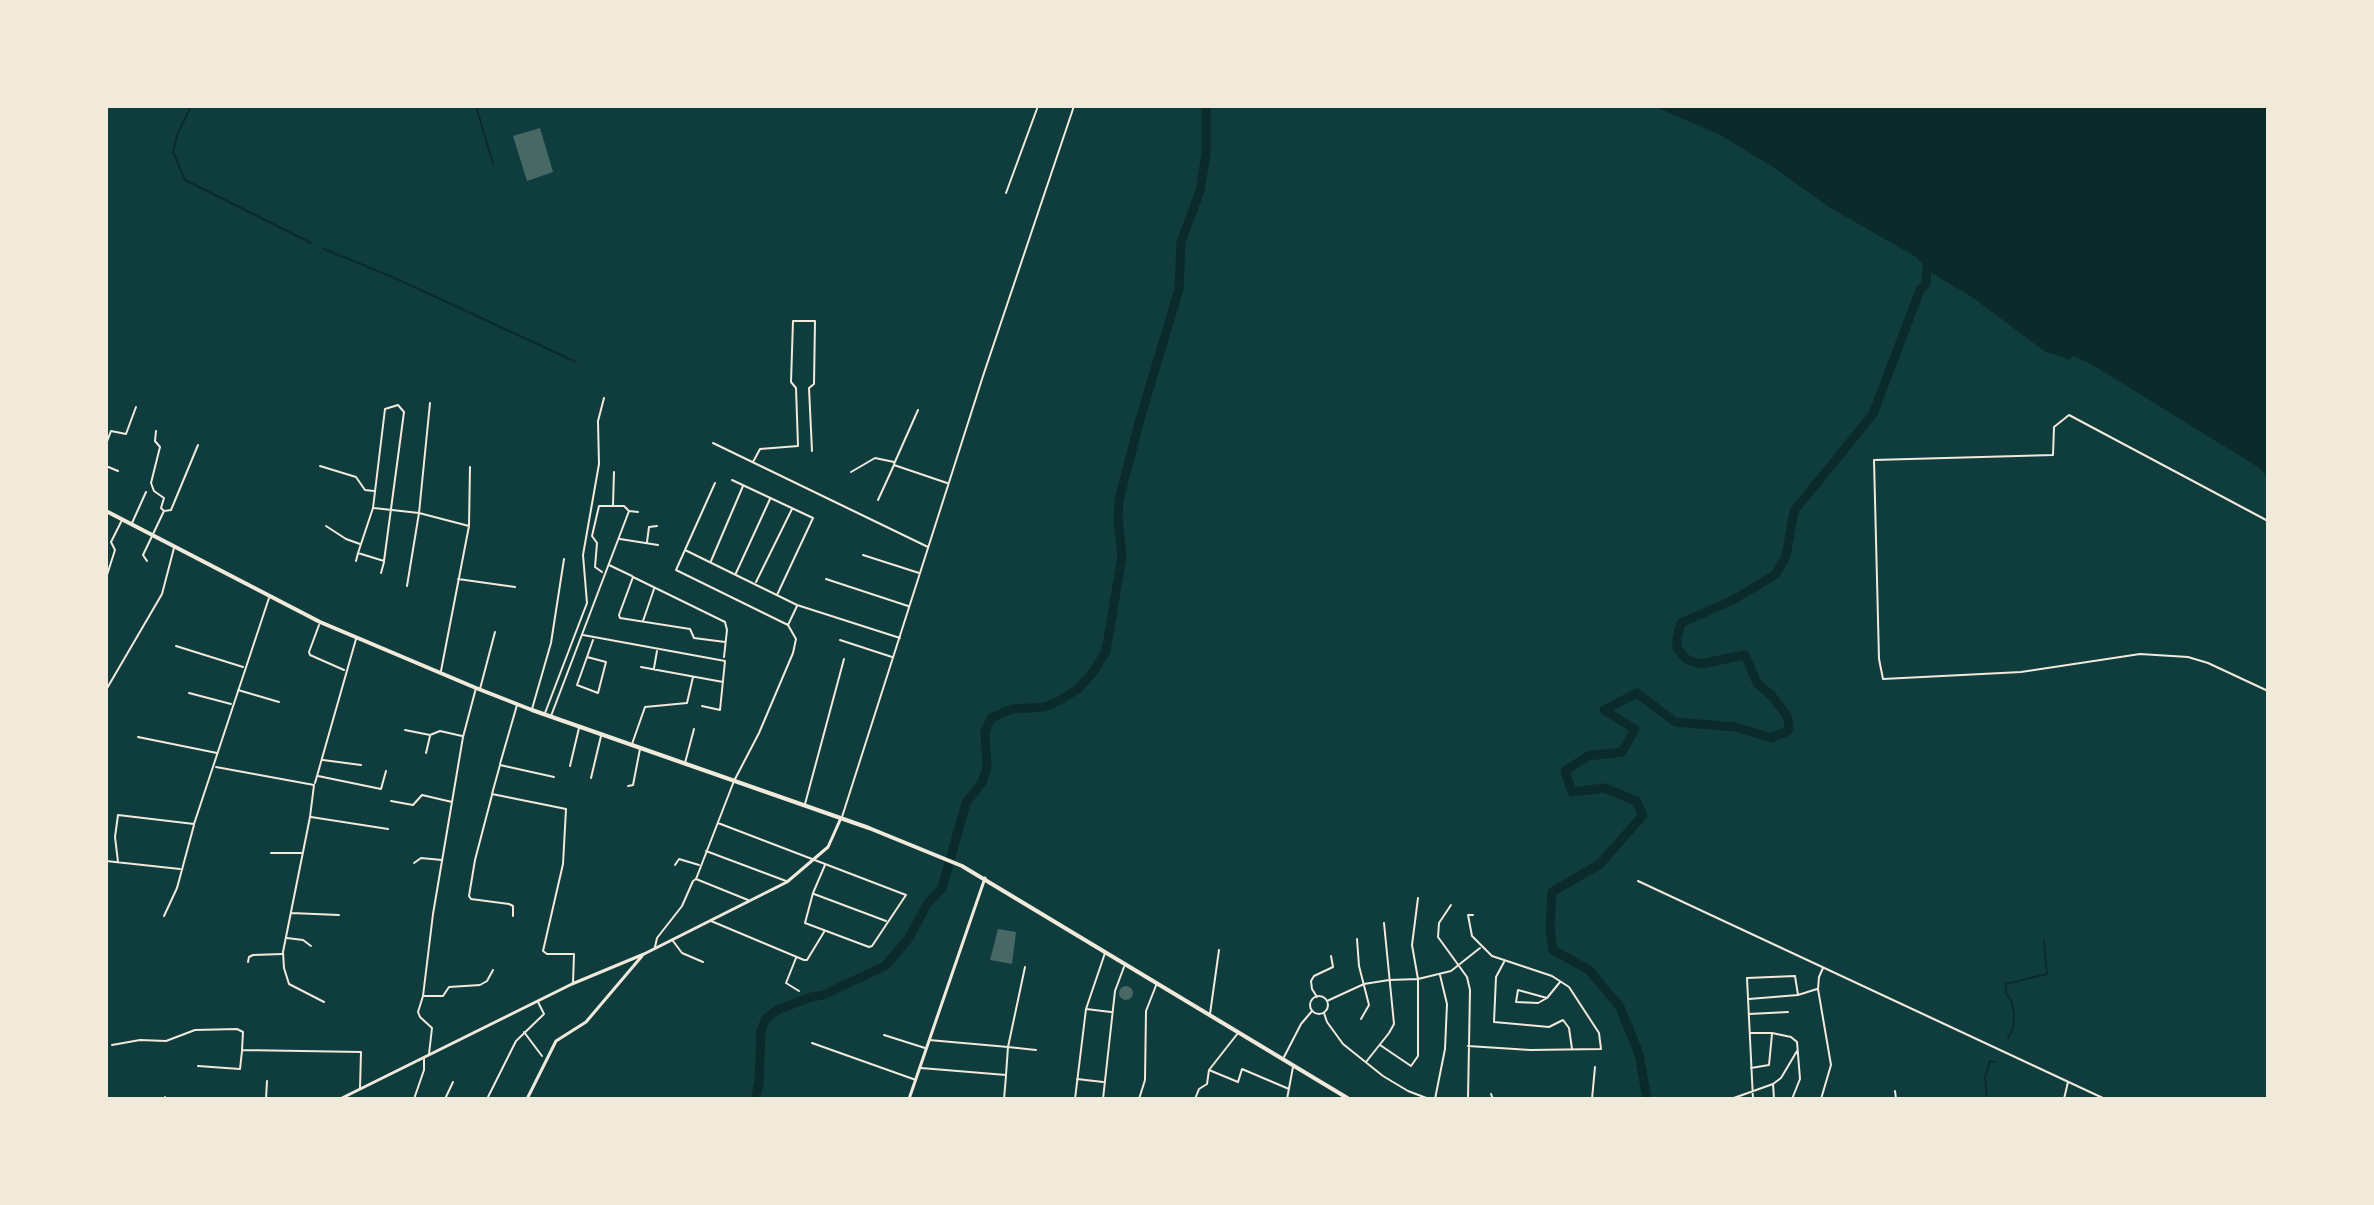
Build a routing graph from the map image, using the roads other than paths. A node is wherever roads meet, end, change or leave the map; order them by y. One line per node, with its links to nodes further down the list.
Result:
1 (1038, 106): 3 (street)
2 (1074, 106): 23 (street)
3 (1006, 193)
4 (604, 398): 109 (street)
5 (430, 403): 37 (street)
6 (136, 407): 10 (street)
7 (918, 410): 14 (street)
8 (156, 431): 34 (street)
9 (713, 443): 13 (street)
10 (106, 444)
11 (198, 445): 34 (street)
12 (812, 451): 13 (street)
13 (753, 462): 49 (street)
14 (894, 464): 20 (street); 23 (street); 28 (street)
15 (106, 466): 18 (street)
16 (320, 466): 25 (street)
17 (470, 467): 42 (street)
18 (118, 471)
19 (614, 472): 29 (street)
20 (851, 472)
21 (732, 480): 24 (street)
22 (715, 483): 51 (street)
23 (949, 484): 49 (street)
24 (744, 486): 27 (street); 58 (street)
25 (375, 491): 30 (street); 32 (street)
26 (146, 492): 40 (street)
27 (770, 497): 31 (street); 63 (street)
28 (878, 500)
29 (613, 506): 35 (street); 61 (street)
30 (373, 508): 32 (street); 46 (street)
31 (792, 508): 68 (street); 72 (street)
32 (392, 510): 37 (street); 57 (street)
33 (106, 511): 38 (main road)
34 (164, 511): 44 (street)
35 (629, 511): 36 (street); 45 (street)
36 (638, 512)
37 (419, 513): 42 (street); 69 (street)
38 (122, 519): 40 (main road); 65 (street)
39 (2268, 521): 102 (street)
40 (132, 524): 44 (main road)
41 (326, 526): 46 (street)
42 (469, 526): 66 (street)
43 (657, 526): 47 (street)
44 (152, 536): 50 (main road); 55 (street)
45 (619, 539): 47 (street); 59 (street)
46 (361, 544): 52 (street)
47 (646, 544): 48 (street)
48 (658, 545)
49 (929, 547): 62 (street)
50 (174, 548): 73 (main road); 100 (street)
51 (683, 550): 58 (street); 78 (street)
52 (358, 553): 56 (street); 57 (street)
53 (863, 555): 62 (street)
54 (564, 559): 108 (street)
55 (147, 561)
56 (356, 561)
57 (384, 561): 60 (street)
58 (710, 562): 63 (street)
59 (608, 564): 61 (street); 64 (street)
60 (381, 573)
61 (604, 573): 80 (street)
62 (921, 573): 75 (street)
63 (735, 574): 68 (street)
64 (633, 577): 71 (street); 77 (street)
65 (106, 578)
66 (458, 579): 70 (street); 96 (street)
67 (826, 579): 75 (street)
68 (755, 584): 72 (street)
69 (407, 586)
70 (515, 587)
71 (655, 587): 77 (street); 85 (street)
72 (777, 595): 74 (street)
73 (269, 597): 76 (main road); 93 (street)
74 (797, 605): 78 (street); 82 (street)
75 (909, 606): 82 (street)
76 (320, 622): 81 (main road); 94 (street)
77 (642, 622): 85 (street)
78 (788, 625): 131 (street)
79 (495, 632): 99 (street)
80 (582, 635): 83 (street); 109 (street)
81 (356, 638): 94 (street); 96 (main road)
82 (900, 638): 90 (street)
83 (594, 639): 87 (street); 88 (street)
84 (840, 640): 90 (street)
85 (725, 642): 89 (street)
86 (176, 646): 93 (street)
87 (657, 650): 95 (street); 98 (street)
88 (587, 657): 88 (street)
89 (724, 657)
90 (894, 657): 139 (street)
91 (844, 659): 137 (street)
92 (641, 667): 95 (street)
93 (244, 668): 101 (street)
94 (346, 670): 121 (street)
95 (654, 670): 97 (street)
96 (441, 672): 99 (main road)
97 (693, 677): 98 (street); 117 (street)
98 (724, 682): 107 (street)
99 (478, 689): 106 (main road); 116 (street)
100 (106, 690)
101 (237, 690): 104 (street); 105 (street)
102 (2268, 691)
103 (189, 693): 105 (street)
104 (279, 702)
105 (233, 704): 120 (street)
106 (517, 705): 108 (main road); 124 (street)
107 (702, 706)
108 (532, 710): 109 (main road)
109 (547, 716): 110 (main road)
110 (579, 727): 114 (main road); 125 (street)
111 (694, 729): 122 (street)
112 (405, 730): 113 (street)
113 (430, 735): 116 (street); 119 (street)
114 (601, 735): 117 (main road); 130 (street)
115 (138, 737): 120 (street)
116 (463, 737): 136 (street)
117 (632, 745): 118 (main road)
118 (640, 748): 122 (main road); 133 (street)
119 (426, 753)
120 (218, 754): 126 (street)
121 (322, 760): 123 (street); 128 (street)
122 (685, 764): 131 (main road)
123 (361, 765)
124 (500, 765): 129 (street); 134 (street)
125 (570, 766)
126 (214, 767): 132 (street); 141 (street)
127 (386, 771): 128 (street)
128 (317, 776): 132 (street)
129 (554, 777)
130 (591, 778)
131 (734, 781): 137 (main road); 140 (street)
132 (314, 785): 138 (street)
133 (628, 786)
134 (492, 794): 167 (street); 197 (street)
135 (391, 801): 136 (street)
136 (453, 802): 146 (street)
137 (805, 805): 139 (main road)
138 (310, 817): 142 (street); 145 (street)
139 (841, 818): 148 (street); 155 (main road)
140 (716, 823): 143 (street); 148 (street)
141 (194, 824): 149 (street); 154 (street)
142 (388, 829)
143 (705, 851): 152 (street); 158 (street)
144 (271, 853): 145 (street)
145 (303, 853): 163 (street)
146 (443, 860): 150 (street); 202 (street)
147 (106, 861): 149 (street)
148 (814, 861): 153 (street); 158 (street)
149 (118, 862): 154 (street)
150 (414, 863)
151 (675, 865): 152 (street)
152 (701, 865): 156 (street)
153 (825, 865): 159 (street); 169 (street)
154 (181, 869): 166 (street)
155 (985, 878): 179 (main road); 222 (street)
156 (697, 879): 161 (street); 176 (street)
157 (1638, 881): 190 (street)
158 (787, 882): 161 (street)
159 (813, 893): 169 (street); 171 (street)
160 (1418, 898): 193 (street)
161 (749, 900): 168 (street)
162 (1451, 905): 188 (street)
163 (290, 913): 164 (street); 172 (street)
164 (339, 915)
165 (1473, 915): 177 (street)
166 (164, 916)
167 (513, 916)
168 (711, 921): 174 (street); 183 (street)
169 (889, 922): 171 (street)
170 (1384, 923): 194 (street)
171 (824, 931): 183 (street)
172 (285, 938): 175 (street); 180 (street)
173 (1357, 939): 198 (street)
174 (672, 940): 176 (street); 185 (street)
175 (311, 946)
176 (655, 948): 181 (street)
177 (1481, 948): 186 (street); 188 (street)
178 (1219, 950): 215 (street)
179 (1105, 953): 187 (main road); 209 (street)
180 (283, 954): 184 (street); 208 (street)
181 (644, 954): 197 (street); 261 (street)
182 (1331, 956): 203 (street)
183 (797, 957): 200 (street)
184 (248, 962)
185 (703, 962)
186 (1504, 962): 195 (street); 232 (street)
187 (1125, 965): 196 (main road); 211 (street)
188 (1461, 966): 192 (street); 226 (street)
189 (1025, 967): 227 (street)
190 (1823, 967): 199 (street); 247 (street)
191 (493, 970): 202 (street)
192 (1440, 975): 193 (street); 271 (street)
193 (1418, 979): 194 (street); 225 (street)
194 (1389, 980): 198 (street); 225 (street)
195 (1561, 981): 204 (street); 232 (street)
196 (1157, 983): 215 (main road); 266 (street)
197 (572, 984): 206 (street)
198 (1364, 984): 207 (street); 216 (street)
199 (1818, 989): 201 (street); 279 (street)
200 (799, 991)
201 (1798, 995): 205 (street); 205 (street)
202 (423, 996): 233 (street)
203 (1317, 997): 207 (street); 210 (street)
204 (1547, 998): 204 (street)
205 (1749, 999): 214 (street)
206 (538, 1001): 217 (street); 233 (street)
207 (1327, 1001): 213 (street)
208 (324, 1002)
209 (1086, 1009): 211 (street); 244 (street)
210 (1312, 1011): 213 (street); 235 (street)
211 (1112, 1012): 249 (street)
212 (1788, 1012): 214 (street)
213 (1324, 1013): 236 (street)
214 (1748, 1014): 219 (street)
215 (1210, 1015): 218 (main road)
216 (1361, 1019)
217 (523, 1031): 234 (street); 260 (street)
218 (1239, 1032): 235 (main road); 242 (street)
219 (1749, 1033): 220 (street); 241 (street)
220 (1772, 1033): 231 (street); 241 (street)
221 (884, 1035): 228 (street)
222 (929, 1040): 227 (street); 228 (street)
223 (812, 1043): 245 (street)
224 (112, 1045): 229 (street)
225 (1380, 1045): 236 (street)
226 (1468, 1046): 232 (street); 272 (street)
227 (1008, 1047): 230 (street); 243 (street)
228 (926, 1049): 240 (street)
229 (242, 1050): 237 (street); 251 (street)
230 (1036, 1050)
231 (1798, 1050): 250 (street); 278 (street)
232 (1572, 1051)
233 (426, 1056): 251 (street); 258 (street)
234 (542, 1056)
235 (1283, 1059): 238 (main road)
236 (1366, 1062): 270 (street)
237 (198, 1066)
238 (1294, 1066): 252 (street); 269 (main road)
239 (1595, 1067): 274 (street)
240 (919, 1068): 243 (street); 245 (street)
241 (1751, 1068): 253 (street)
242 (1209, 1070): 252 (street); 267 (street)
243 (1006, 1075): 263 (street)
244 (1077, 1079): 249 (street); 264 (street)
245 (916, 1080): 262 (street)
246 (267, 1081): 256 (street)
247 (2068, 1081): 281 (street); 282 (street)
248 (453, 1082): 259 (street)
249 (1104, 1083): 265 (street)
250 (1773, 1084): 253 (street); 277 (street)
251 (360, 1089): 257 (street)
252 (1289, 1089): 268 (street)
253 (1752, 1091): 275 (street); 276 (street)
254 (1895, 1091): 280 (street)
255 (1491, 1094): 273 (street)
256 (266, 1099)
257 (340, 1099)
258 (414, 1099)
259 (445, 1099)
260 (487, 1099)
261 (527, 1099)
262 (909, 1099)
263 (1004, 1099)
264 (1075, 1099)
265 (1103, 1099)
266 (1139, 1099)
267 (1195, 1099)
268 (1287, 1099)
269 (1349, 1099)
270 (1429, 1099)
271 (1435, 1099)
272 (1468, 1099)
273 (1493, 1099)
274 (1592, 1099)
275 (1731, 1099)
276 (1753, 1099)
277 (1774, 1099)
278 (1792, 1099)
279 (1821, 1099)
280 (1896, 1099)
281 (2064, 1099)
282 (2105, 1099)

